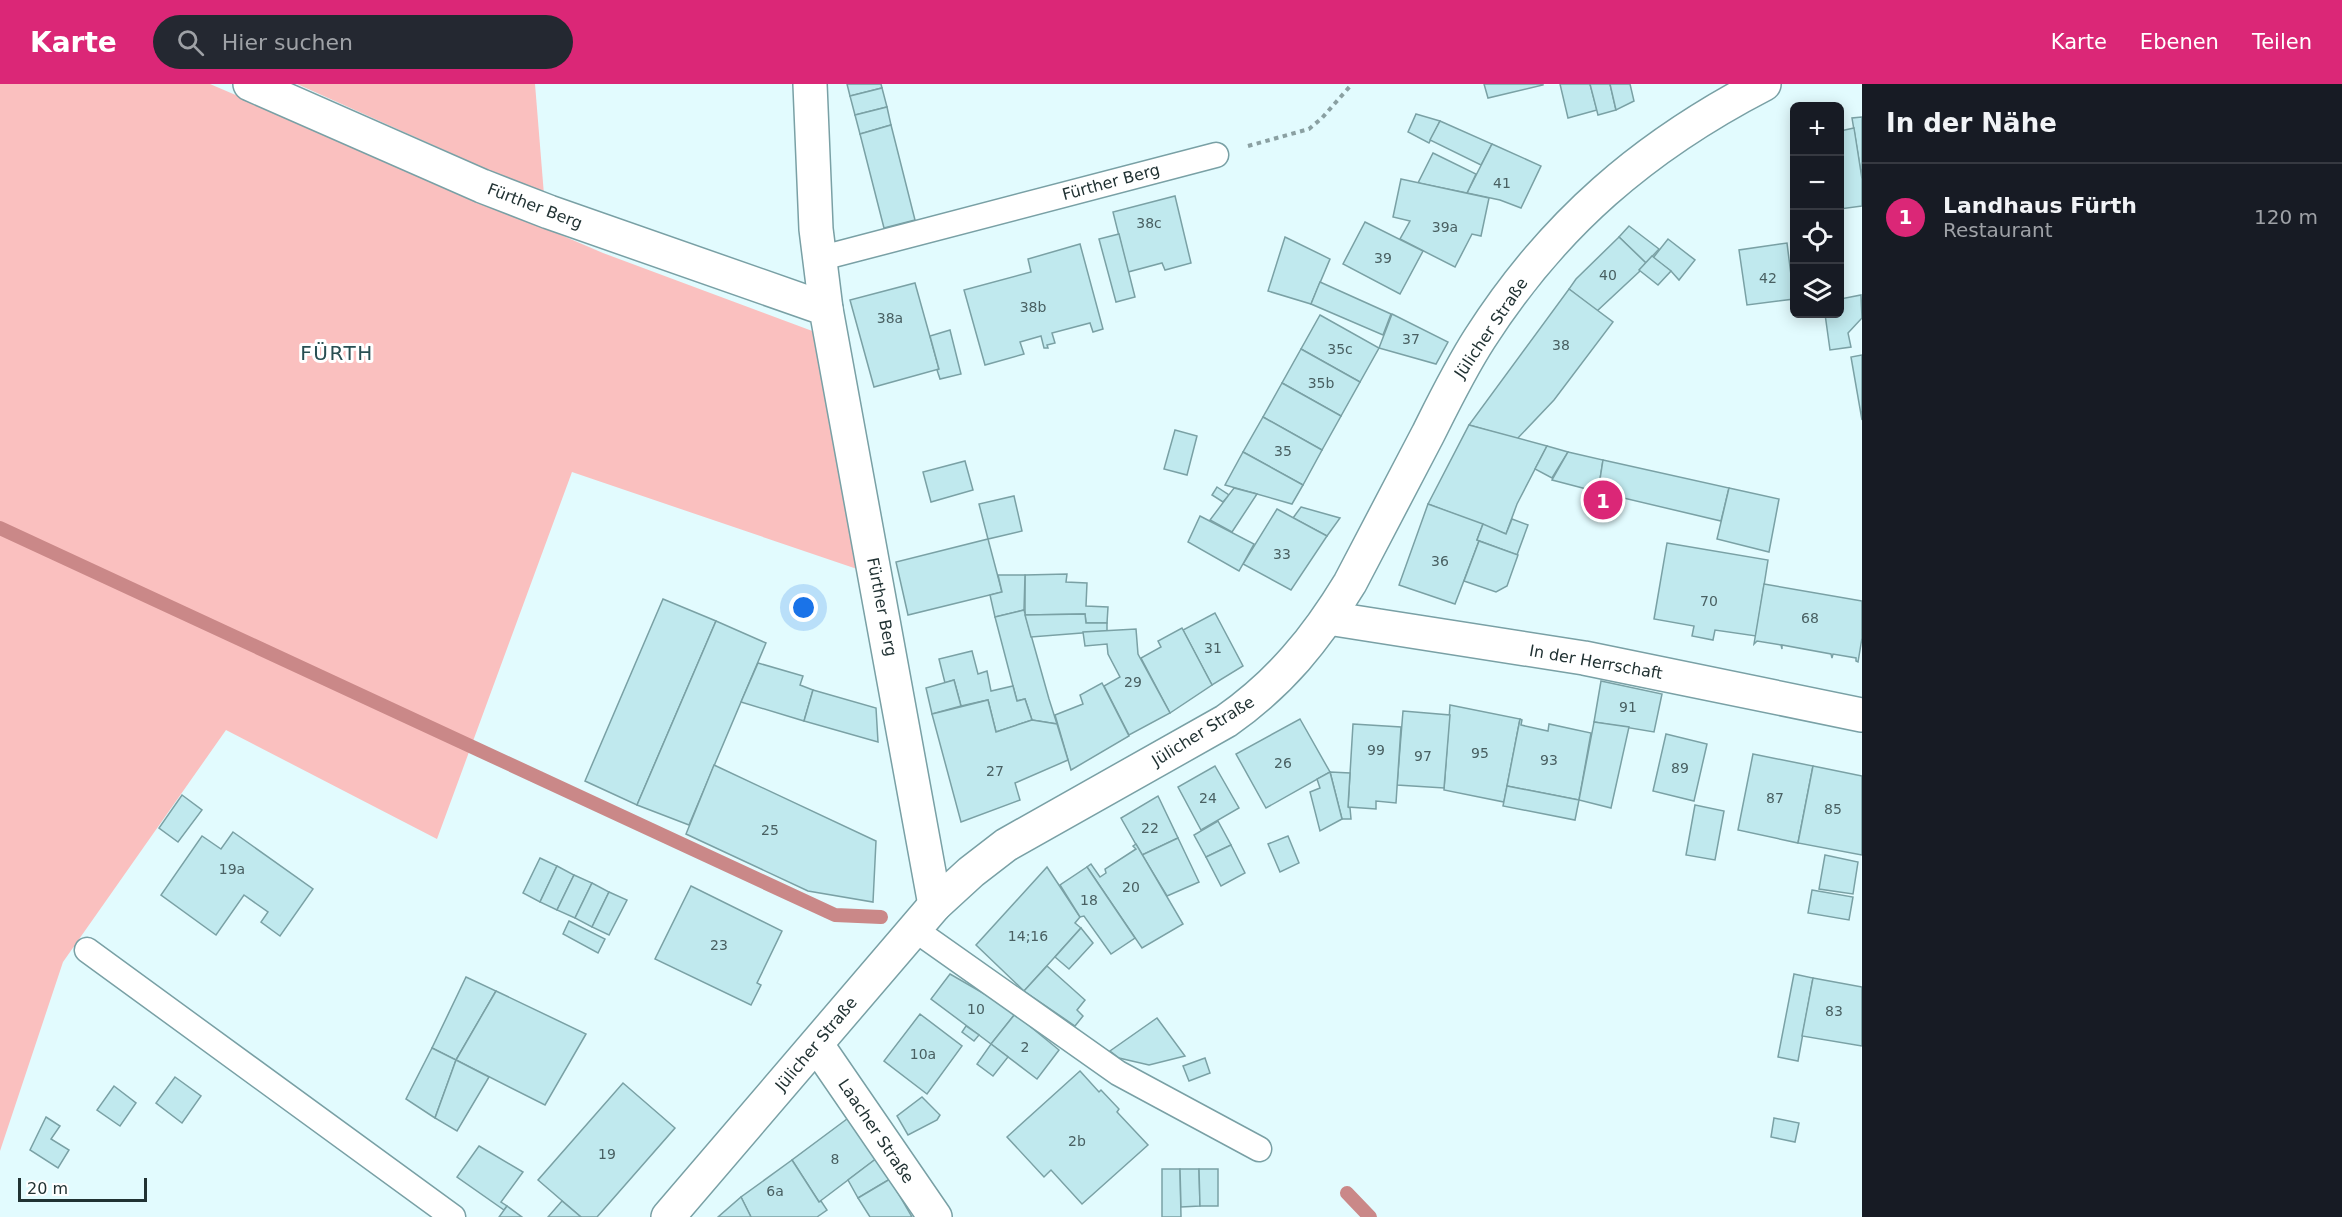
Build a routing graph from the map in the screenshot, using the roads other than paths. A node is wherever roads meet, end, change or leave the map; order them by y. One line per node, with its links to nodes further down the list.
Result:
1 (250, 84): 6 (street, Fürther Berg)
2 (810, 84): 5 (street, Fürther Berg)
3 (1764, 84): 7 (street, Jülicher Straße)
4 (1216, 155): 5 (lane, Fürther Berg)
5 (818, 259): 6 (street, Fürther Berg)
6 (826, 309): 9 (street, Fürther Berg)
7 (1329, 618): 8 (street, In der Herrschaft); 9 (street, Jülicher Straße)
8 (1862, 715)
9 (925, 917): 11 (street, Jülicher Straße); 12 (lane)
10 (87, 950): 13 (lane)
11 (817, 1045): 14 (street, Jülicher Straße); 15 (street, Laacher Straße)
12 (1258, 1149)
13 (453, 1217)
14 (668, 1217)
15 (935, 1217)

